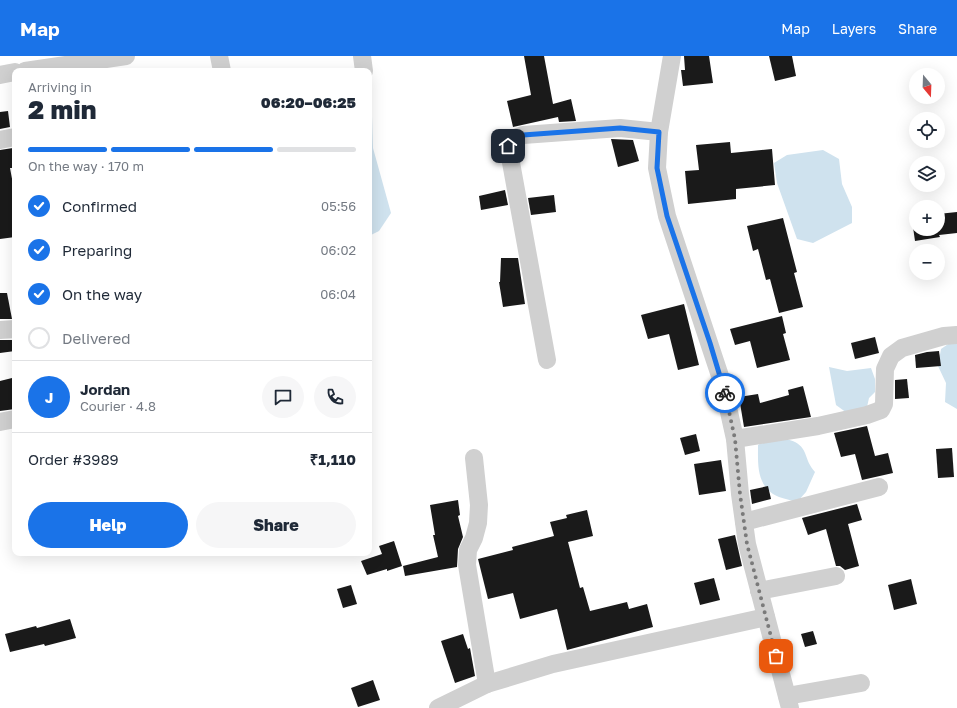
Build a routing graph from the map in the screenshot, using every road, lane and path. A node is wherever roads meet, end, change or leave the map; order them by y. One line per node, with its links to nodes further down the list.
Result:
1 (126, 56): 5 (street)
2 (219, 56): 6 (street)
3 (362, 56): 7 (street)
4 (672, 56): 10 (street)
5 (45, 68)
6 (221, 68)
7 (364, 68)
8 (12, 73): 9 (street)
9 (0, 75)
10 (659, 132): 16 (street); 19 (street)
11 (12, 138): 12 (street)
12 (0, 140)
13 (12, 329): 14 (street)
14 (0, 330)
15 (957, 335): 19 (street)
16 (546, 360)
17 (12, 420): 18 (street)
18 (0, 422)
19 (735, 439): 22 (street)
20 (474, 458): 27 (street)
21 (879, 487): 22 (street)
22 (744, 522): 24 (street)
23 (836, 576): 24 (street)
24 (759, 591): 25 (street)
25 (766, 617): 27 (street); 28 (street)
26 (861, 683): 28 (street)
27 (487, 684): 29 (street)
28 (788, 702)
29 (438, 708)

